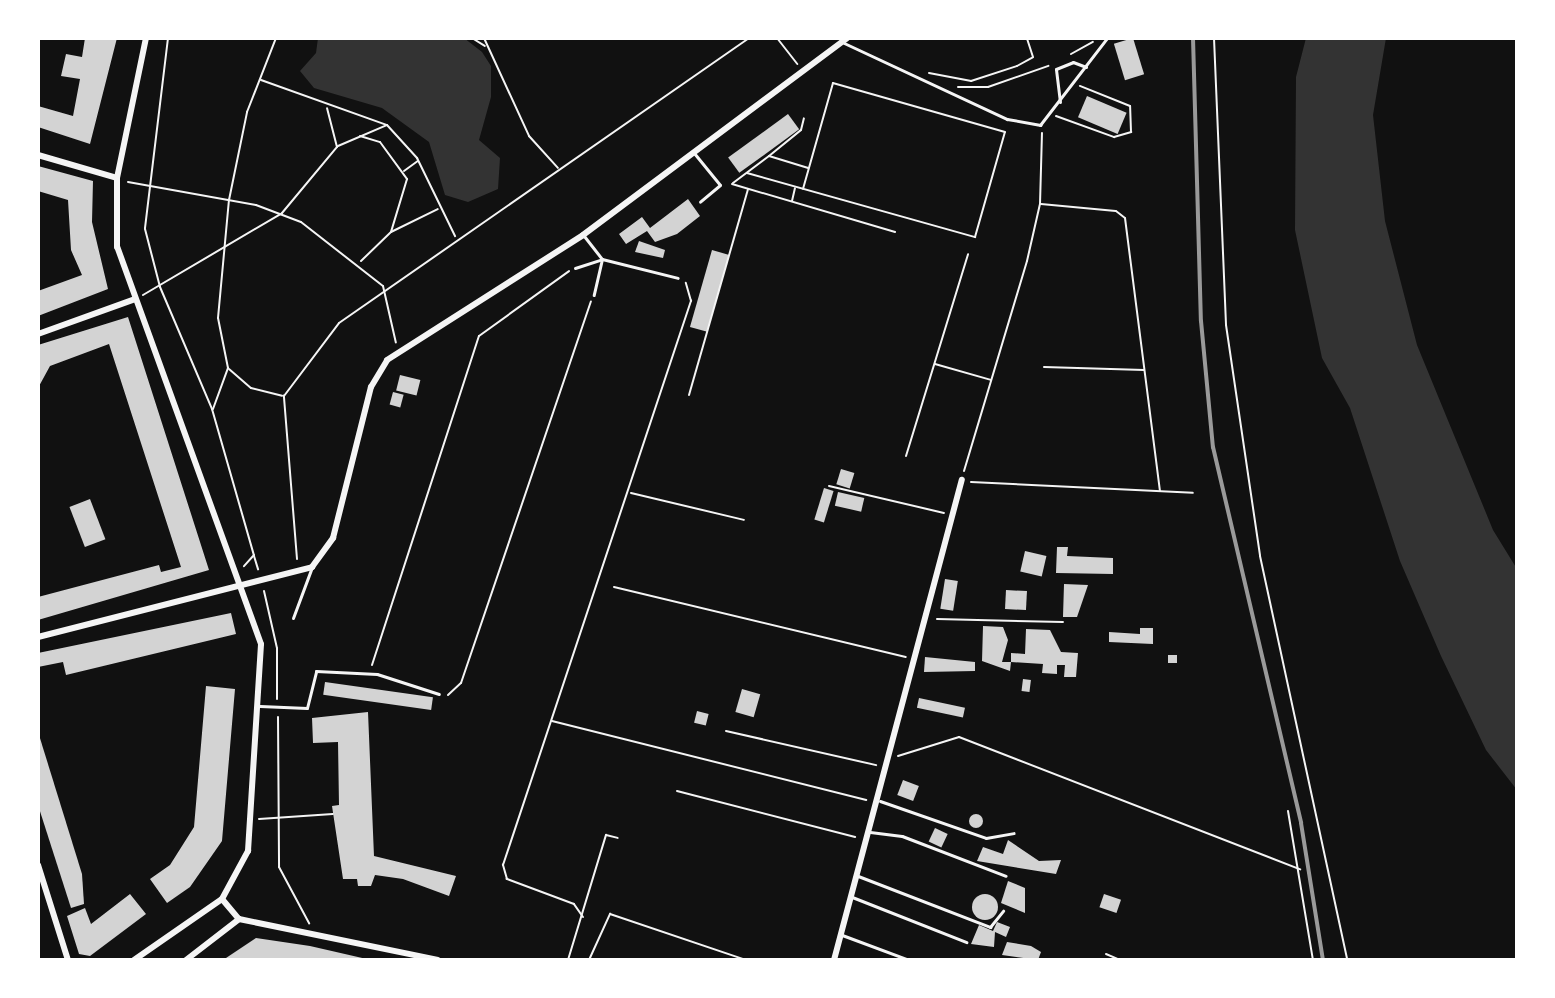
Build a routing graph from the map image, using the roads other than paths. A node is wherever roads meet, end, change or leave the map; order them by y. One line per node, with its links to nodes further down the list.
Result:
1 (146, 38): 8 (street)
2 (1107, 38): 4 (lane)
3 (845, 41): 5 (lane); 6 (street)
4 (1086, 67): 5 (lane); 5 (lane)
5 (1060, 102)
6 (693, 152): 9 (lane); 10 (street)
7 (38, 155): 8 (street)
8 (117, 178): 15 (street)
9 (700, 202)
10 (583, 235): 11 (lane); 18 (street)
11 (602, 259): 12 (lane); 13 (lane); 14 (lane)
12 (575, 268)
13 (678, 278)
14 (594, 295)
15 (135, 299): 16 (street); 19 (street)
16 (38, 334)
17 (962, 480): 24 (street)
18 (312, 567): 19 (street); 20 (lane)
19 (241, 586): 21 (street); 23 (street)
20 (293, 618)
21 (38, 637)
22 (439, 694): 23 (lane)
23 (257, 706): 31 (street)
24 (879, 802): 25 (street); 26 (lane)
25 (870, 832): 28 (street); 29 (lane)
26 (1014, 833)
27 (38, 865): 36 (street)
28 (858, 876): 30 (street); 32 (lane)
29 (1006, 876)
30 (852, 897): 34 (street); 35 (lane)
31 (222, 899): 33 (street); 37 (street)
32 (1003, 911)
33 (239, 919): 38 (street); 39 (street)
34 (842, 935): 40 (street); 41 (lane)
35 (966, 942)
36 (68, 960)
37 (134, 960)
38 (186, 960)
39 (438, 960)
40 (834, 960)
41 (909, 960)
42 (926, 960): 43 (lane)
43 (950, 960)

